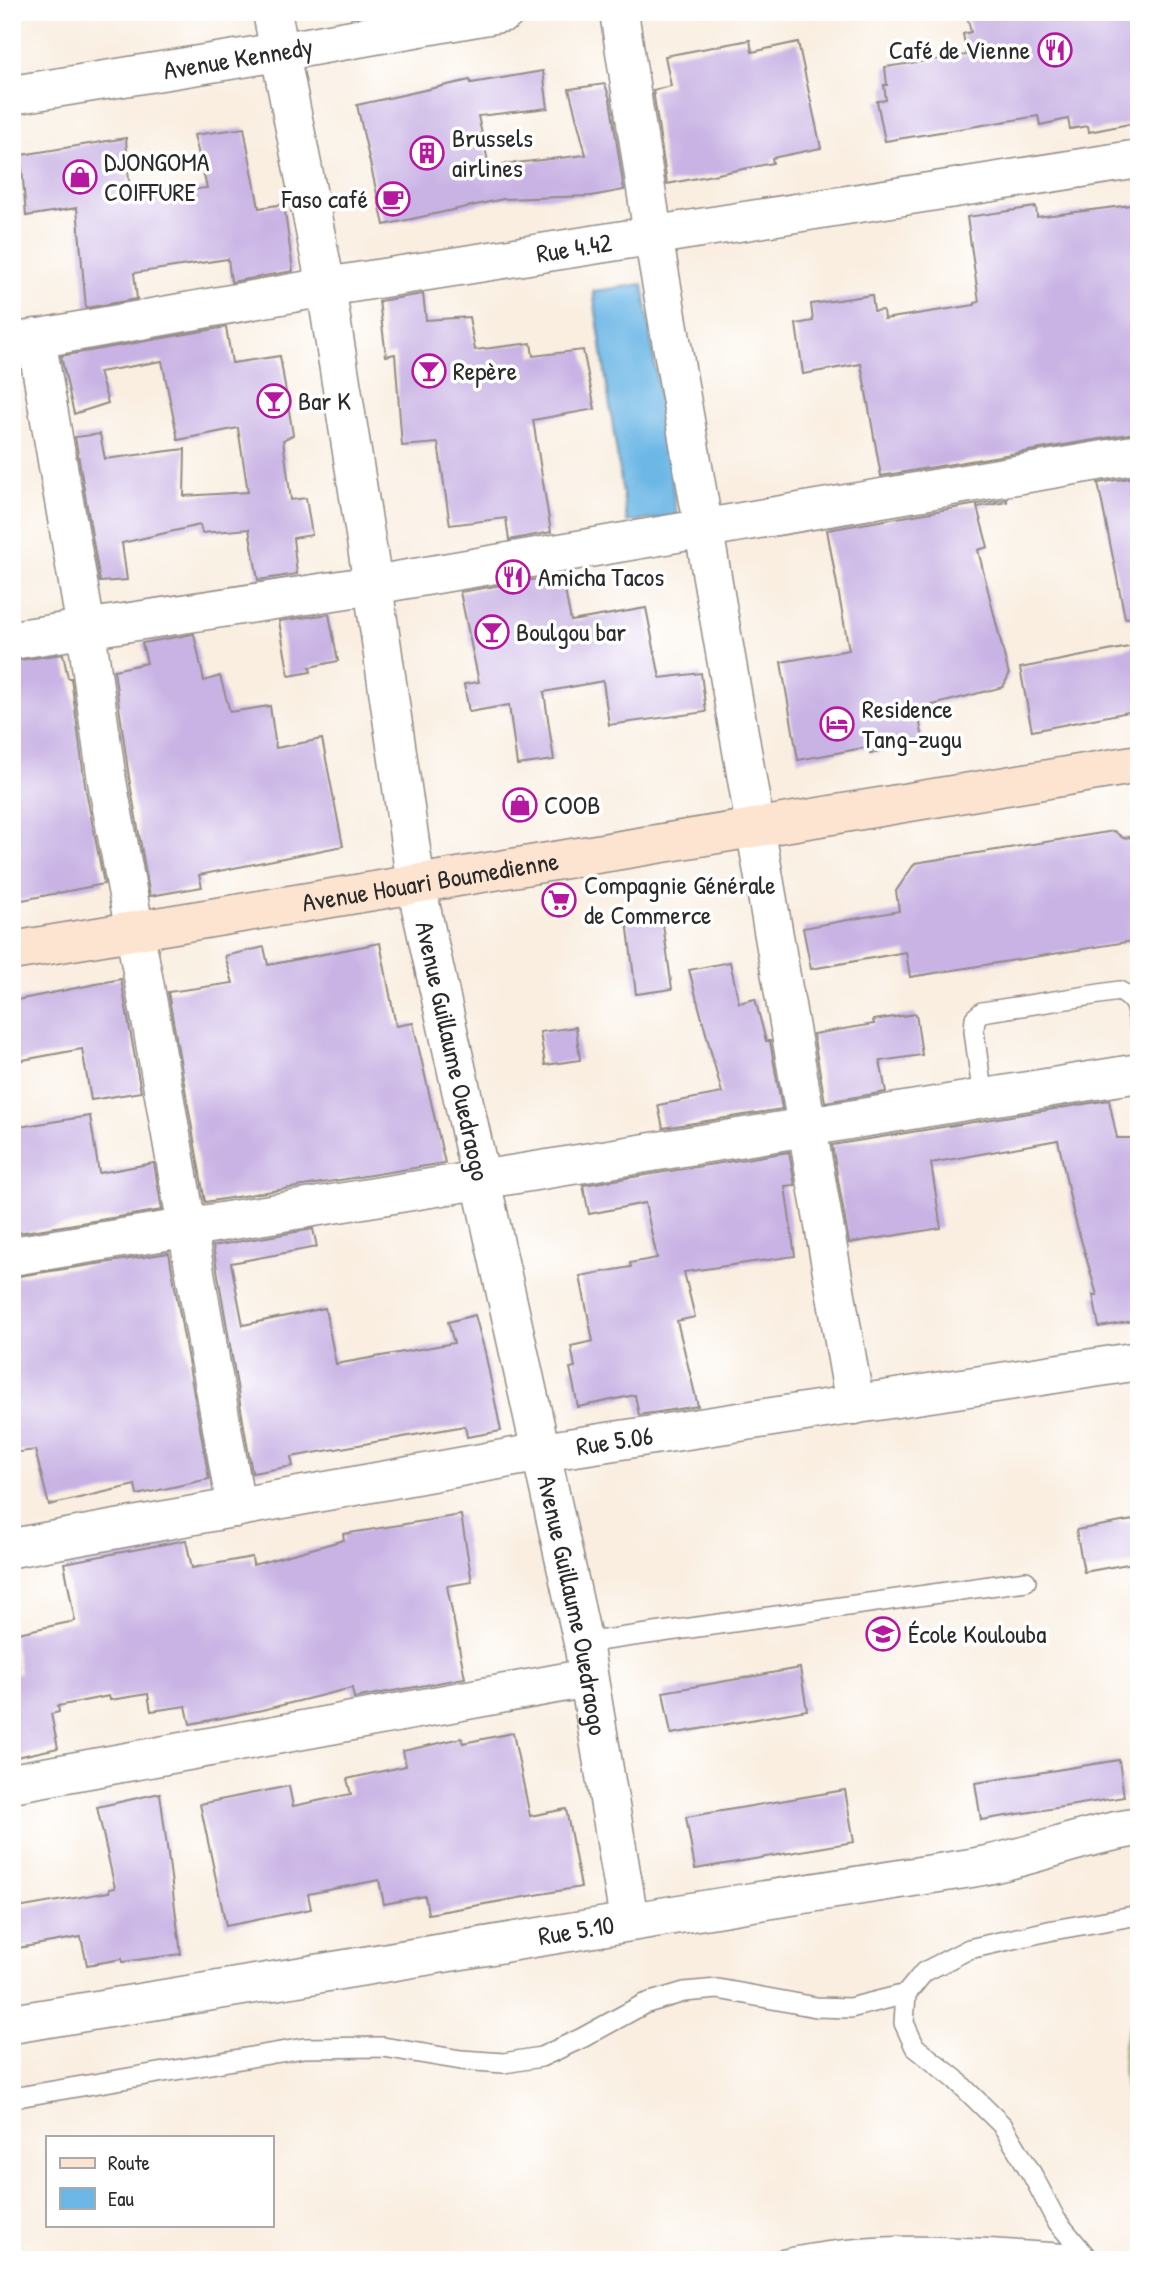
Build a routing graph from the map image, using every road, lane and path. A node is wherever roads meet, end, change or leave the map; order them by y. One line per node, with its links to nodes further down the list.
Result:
1 (272, 12): 4 (street, Avenue Guillaume Ouedraogo)
2 (505, 12): 4 (street, Avenue Kennedy)
3 (619, 12): 7 (street)
4 (279, 52): 5 (street, Avenue Kennedy); 8 (street, Avenue Guillaume Ouedraogo)
5 (12, 95)
6 (1139, 159): 7 (street, Rue 4.42)
7 (653, 235): 8 (street, Rue 4.42); 11 (street)
8 (326, 287): 9 (street, Rue 4.42); 12 (street, Avenue Guillaume Ouedraogo)
9 (24, 341): 13 (street)
10 (1139, 454): 11 (street)
11 (703, 527): 12 (street); 16 (street)
12 (373, 585): 13 (street); 17 (street, Avenue Guillaume Ouedraogo)
13 (86, 629): 14 (street); 18 (street)
14 (12, 640)
15 (1139, 764): 16 (main road, Avenue Houari Boumedienne)
16 (755, 828): 17 (main road, Avenue Houari Boumedienne); 23 (street)
17 (416, 885): 18 (main road, Avenue Houari Boumedienne); 24 (street, Avenue Guillaume Ouedraogo)
18 (134, 931): 19 (main road, Avenue Houari Boumedienne); 25 (street)
19 (12, 951)
20 (1139, 1023): 22 (lane)
21 (1139, 1073): 22 (street)
22 (983, 1099): 23 (street)
23 (807, 1128): 24 (street); 28 (street)
24 (482, 1179): 25 (street); 29 (street, Avenue Guillaume Ouedraogo)
25 (186, 1228): 26 (street); 30 (street)
26 (12, 1256)
27 (1139, 1361): 28 (street, Rue 5.06)
28 (855, 1405): 29 (street, Rue 5.06)
29 (542, 1452): 30 (street, Rue 5.06); 33 (street, Avenue Guillaume Ouedraogo)
30 (236, 1508): 31 (street, Rue 5.06)
31 (12, 1548)
32 (1026, 1581): 33 (lane)
33 (586, 1661): 34 (street); 37 (street, Avenue Guillaume Ouedraogo)
34 (12, 1783)
35 (1139, 1828): 37 (street, Rue 5.10)
36 (1139, 1915): 38 (lane)
37 (629, 1920): 39 (street, Rue 5.10)
38 (906, 1994): 40 (lane); 41 (lane)
39 (12, 2024)
40 (12, 2098)
41 (1087, 2258): 42 (lane)
42 (780, 2260)

